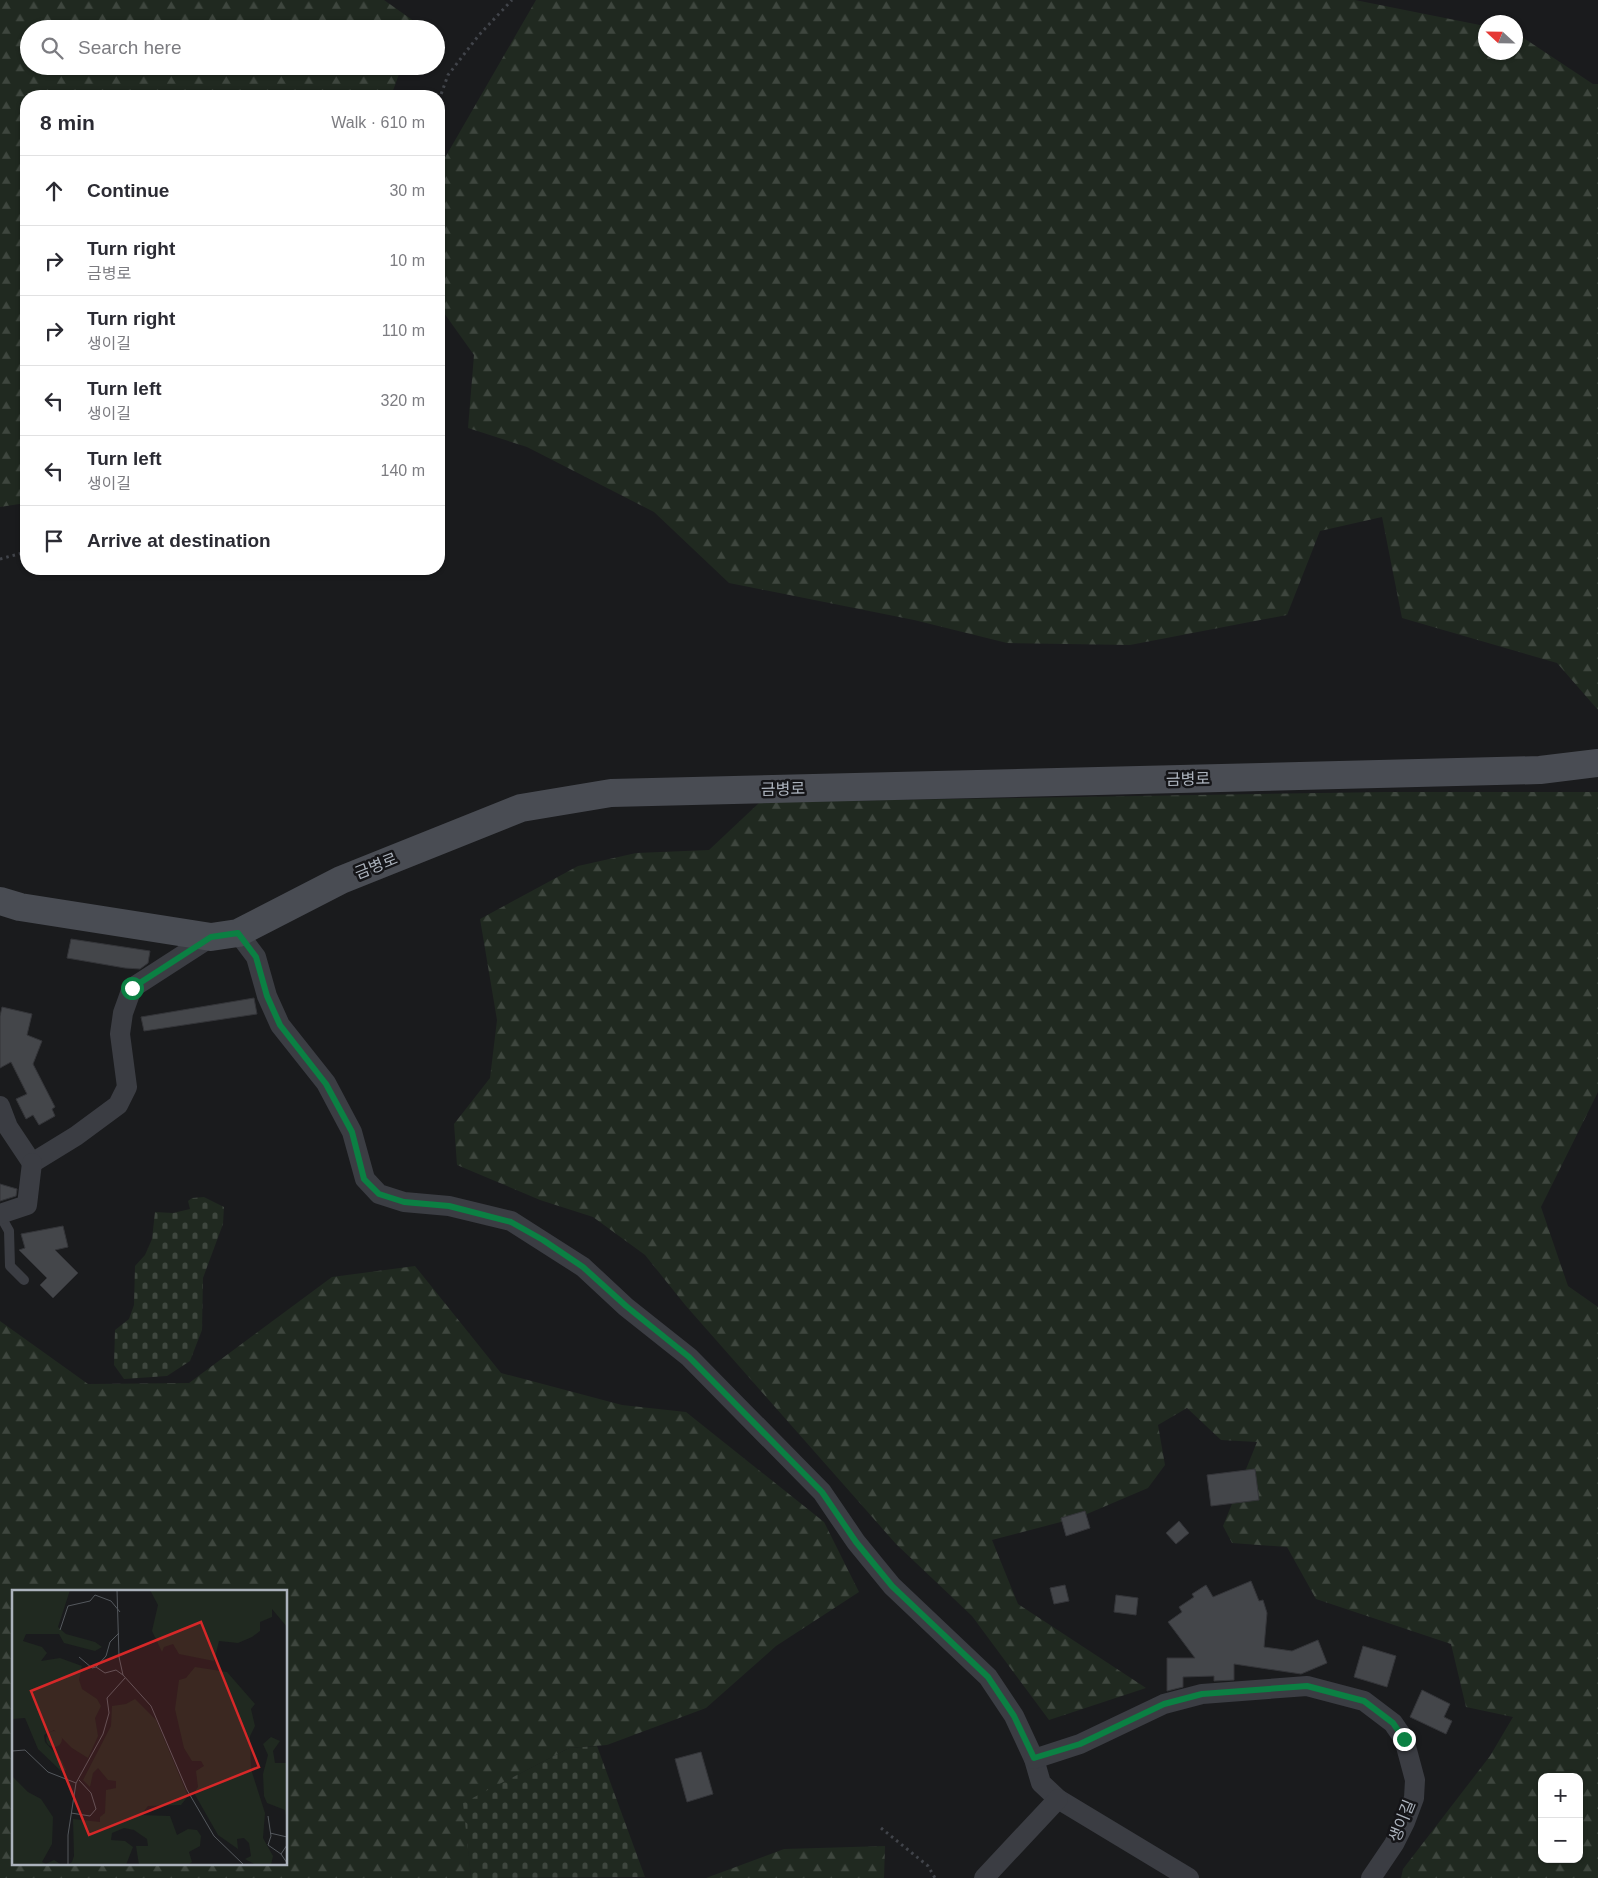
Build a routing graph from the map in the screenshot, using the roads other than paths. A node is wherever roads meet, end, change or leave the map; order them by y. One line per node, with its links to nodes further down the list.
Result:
1 (1598, 763): 3 (street, 금병로)
2 (0, 901): 4 (street, 금병로)
3 (238, 933): 4 (street, 금병로); 9 (street)
4 (211, 937): 6 (street)
5 (0, 1106): 6 (street)
6 (32, 1163): 7 (street)
7 (0, 1215): 8 (lane)
8 (24, 1280)
9 (1034, 1758): 10 (street); 13 (street, 생이길)
10 (1058, 1799): 11 (street); 12 (street)
11 (984, 1878)
12 (1189, 1878)
13 (1371, 1878)

